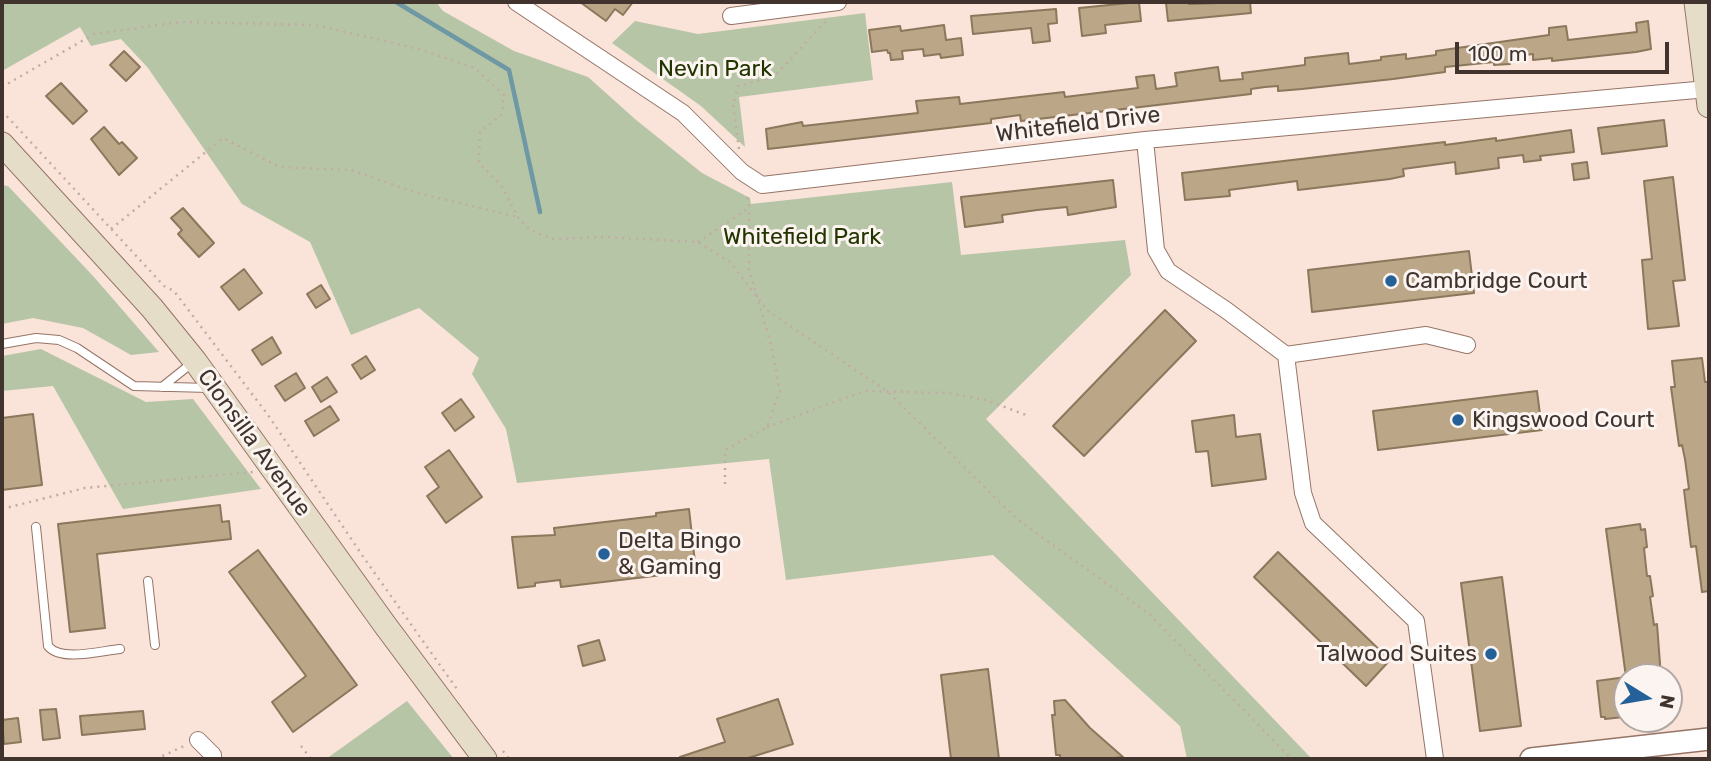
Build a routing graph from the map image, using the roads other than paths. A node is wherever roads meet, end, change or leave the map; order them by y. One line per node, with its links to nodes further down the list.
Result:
1 (516, 2): 6 (street, Whitefield Drive)
2 (1696, 2): 5 (main road)
3 (836, 6): 4 (street)
4 (731, 16)
5 (1708, 97): 6 (street, Whitefield Drive)
6 (1145, 140): 10 (street)
7 (7, 155): 11 (main road, Clonsilla Avenue)
8 (2, 344): 12 (lane)
9 (1467, 345): 10 (street)
10 (1286, 355): 22 (street)
11 (195, 360): 12 (lane); 13 (main road, Clonsilla Avenue)
12 (162, 387): 13 (lane)
13 (216, 387): 21 (main road, Clonsilla Avenue)
14 (36, 527): 17 (lane)
15 (148, 581): 16 (lane)
16 (155, 645)
17 (120, 649)
18 (1709, 739): 23 (street)
19 (198, 740): 20 (street)
20 (213, 759)
21 (485, 759)
22 (1435, 759)
23 (1531, 759)

